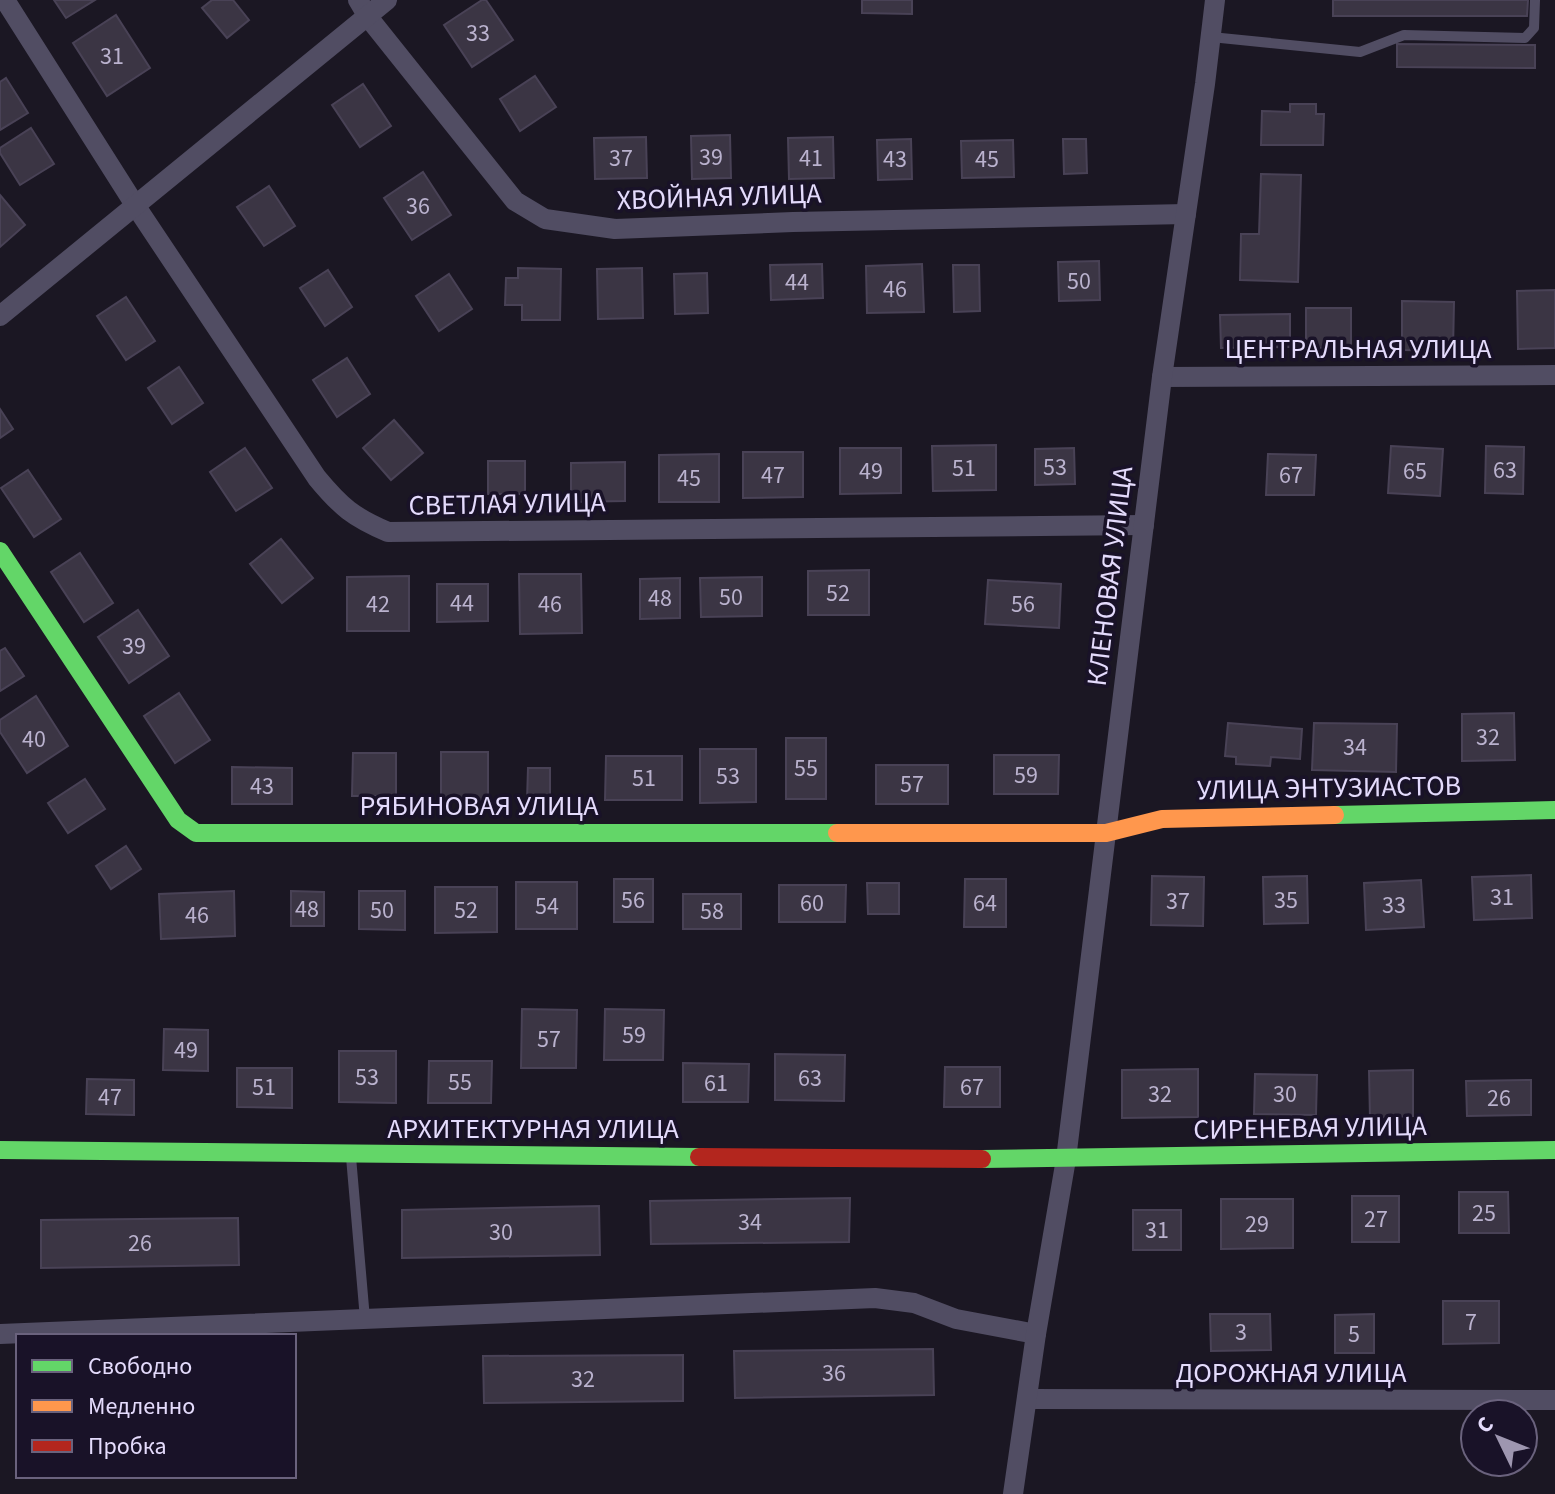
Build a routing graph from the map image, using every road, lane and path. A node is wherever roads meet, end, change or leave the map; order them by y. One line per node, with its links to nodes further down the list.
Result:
1 (5, 0): 7 (street, СВЕТЛАЯ УЛИЦА)
2 (387, 0): 5 (street)
3 (1215, 0): 6 (street, КЛЕНОВАЯ УЛИЦА)
4 (1535, 0): 6 (lane)
5 (363, 8): 7 (street); 8 (street, ХВОЙНАЯ УЛИЦА)
6 (1211, 37): 8 (street, КЛЕНОВАЯ УЛИЦА)
7 (135, 205): 9 (street); 12 (street, СВЕТЛАЯ УЛИЦА)
8 (1186, 214): 11 (street, КЛЕНОВАЯ УЛИЦА)
9 (0, 316)
10 (1555, 375): 11 (street, ЦЕНТРАЛЬНАЯ УЛИЦА)
11 (1162, 377): 12 (street, КЛЕНОВАЯ УЛИЦА)
12 (1144, 525): 15 (street, КЛЕНОВАЯ УЛИЦА)
13 (0, 551): 15 (street, РЯБИНОВАЯ УЛИЦА)
14 (1555, 810): 15 (street, УЛИЦА ЭНТУЗИАСТОВ)
15 (1106, 833): 19 (street, КЛЕНОВАЯ УЛИЦА)
16 (0, 1150): 18 (street, АРХИТЕКТУРНАЯ УЛИЦА)
17 (1555, 1150): 19 (street, СИРЕНЕВАЯ УЛИЦА)
18 (351, 1155): 19 (street, АРХИТЕКТУРНАЯ УЛИЦА); 20 (lane)
19 (1066, 1159): 22 (street, КЛЕНОВАЯ УЛИЦА)
20 (365, 1319): 21 (street); 22 (street)
21 (0, 1334)
22 (1036, 1334): 23 (street, КЛЕНОВАЯ УЛИЦА)
23 (1027, 1399): 24 (street, ДОРОЖНАЯ УЛИЦА); 25 (street, КЛЕНОВАЯ УЛИЦА)
24 (1555, 1400)
25 (1013, 1494)

